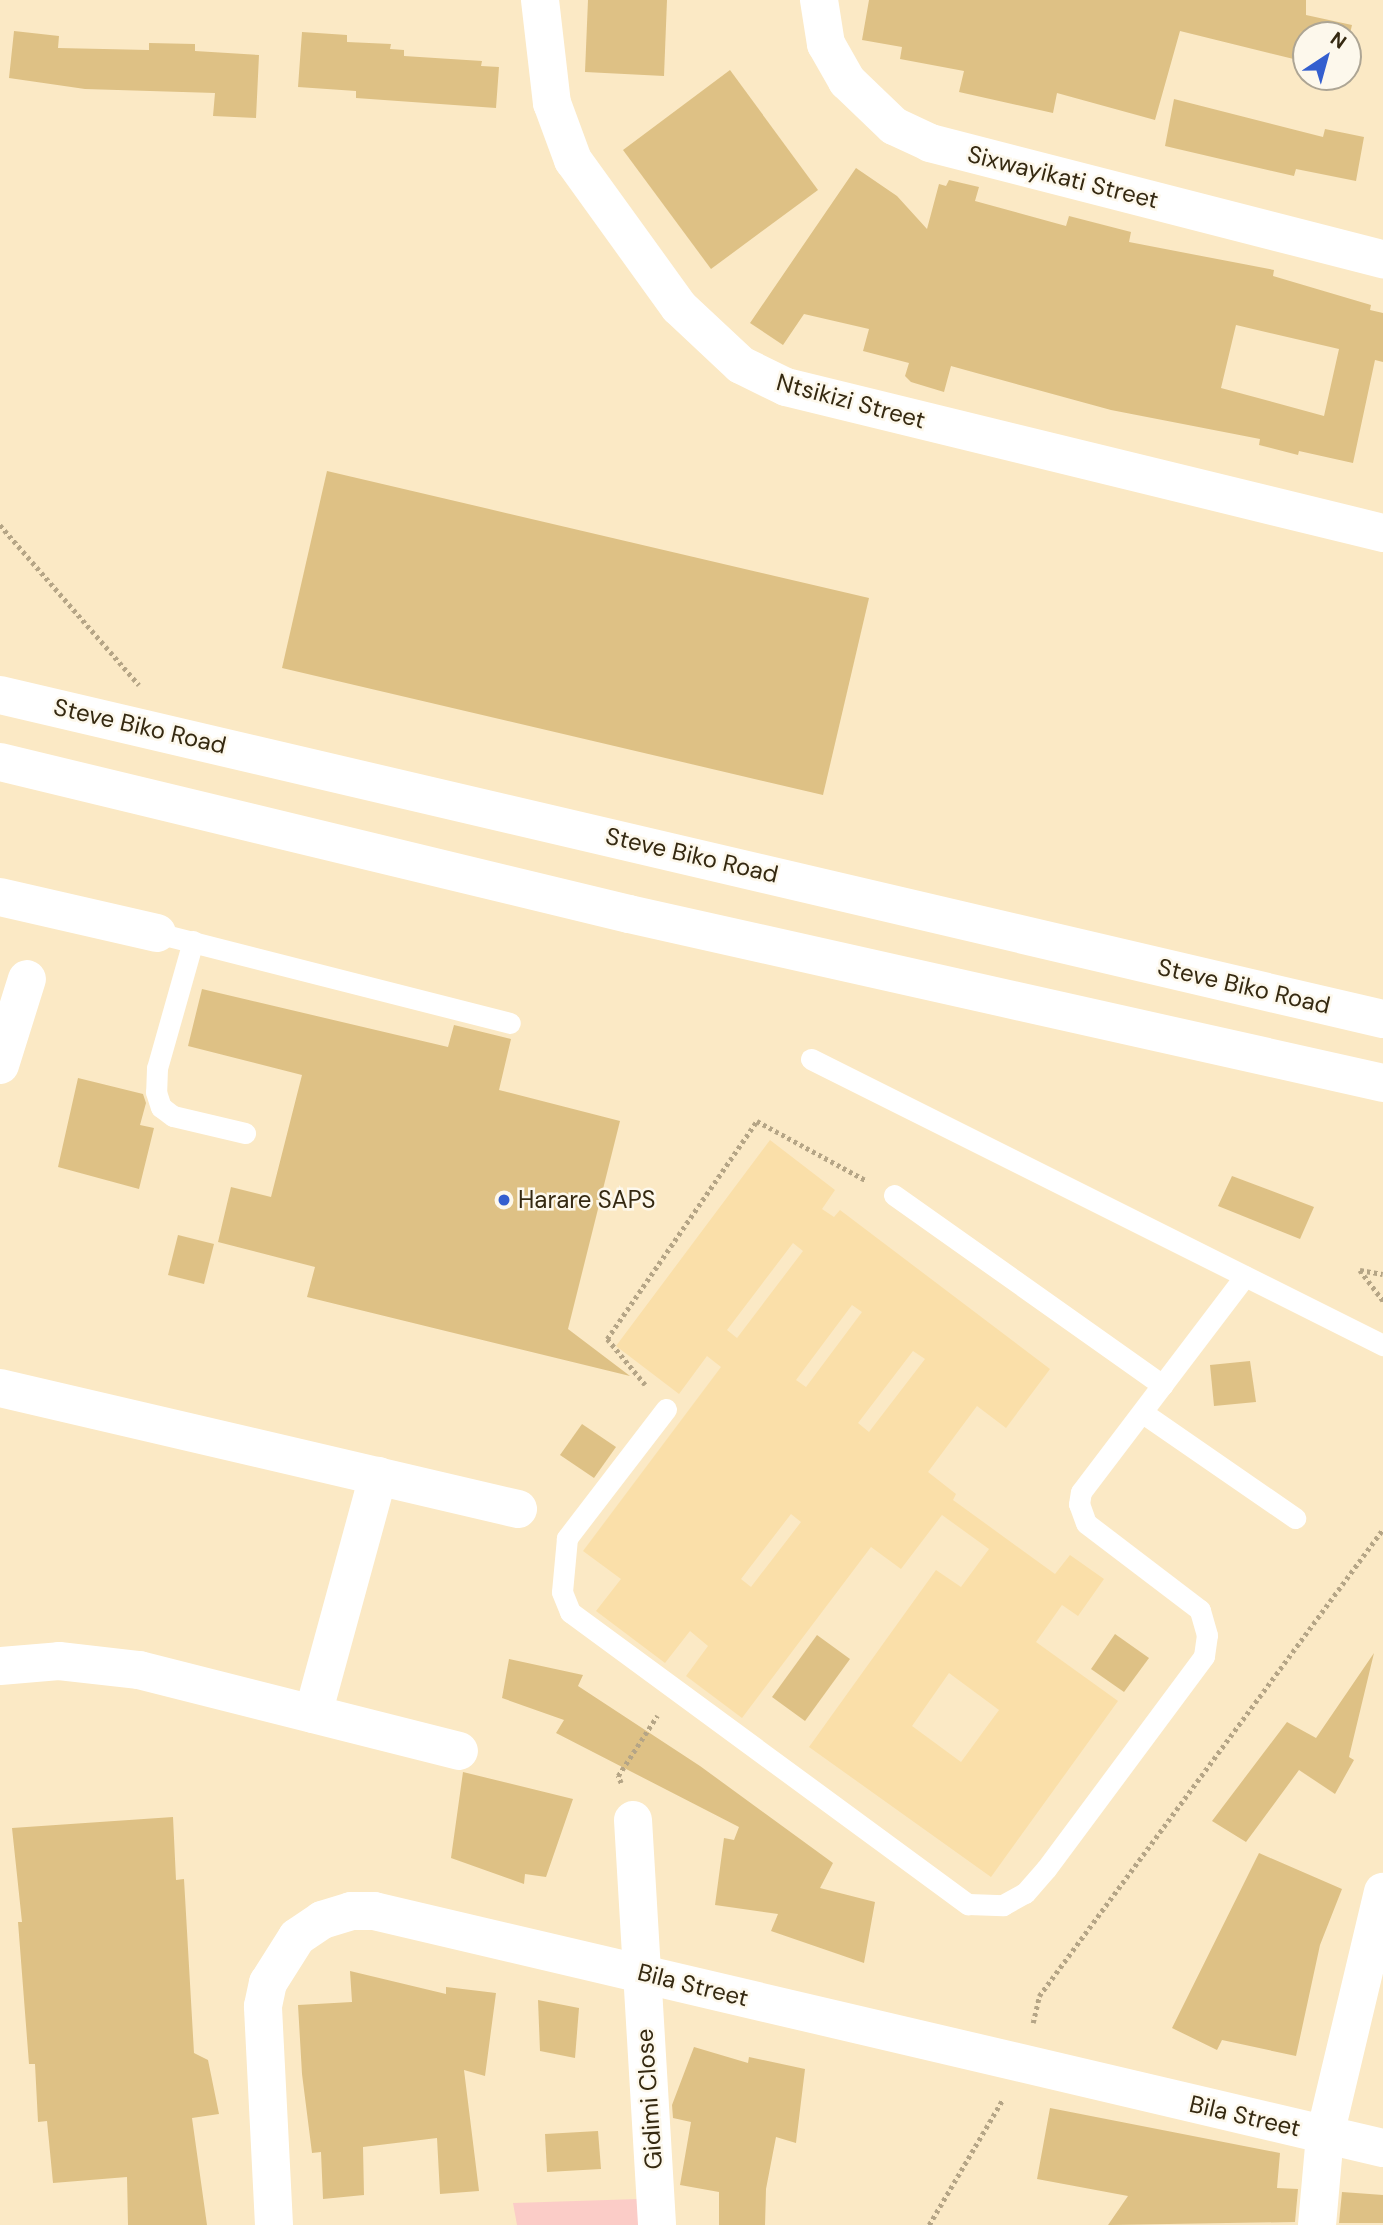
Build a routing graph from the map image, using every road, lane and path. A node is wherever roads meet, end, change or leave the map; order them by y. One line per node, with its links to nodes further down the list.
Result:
1 (540, 0): 5 (street, Ntsikizi Street)
2 (819, 0): 3 (street, Sixwayikati Street)
3 (1383, 259)
4 (0, 525): 7 (path)
5 (1383, 533)
6 (0, 695): 12 (street, Steve Biko Road)
7 (149, 696)
8 (0, 762): 16 (street)
9 (0, 897): 10 (street)
10 (175, 937): 13 (lane); 17 (lane)
11 (27, 979): 15 (street)
12 (1383, 1019)
13 (510, 1023)
14 (811, 1059): 20 (lane)
15 (0, 1064)
16 (1383, 1083)
17 (244, 1133)
18 (894, 1195): 23 (lane); 25 (path)
19 (1383, 1274): 21 (path)
20 (1245, 1276): 22 (lane); 23 (lane)
21 (1383, 1301)
22 (1383, 1345)
23 (1162, 1385): 26 (lane)
24 (0, 1388): 27 (street)
25 (666, 1409): 32 (lane)
26 (1143, 1413): 29 (lane); 32 (lane)
27 (378, 1476): 28 (street); 33 (street)
28 (518, 1509)
29 (1296, 1518)
30 (1383, 1529): 38 (path)
31 (0, 1666): 33 (street)
32 (674, 1689): 35 (path)
33 (313, 1714): 34 (street)
34 (459, 1751)
35 (633, 1820): 37 (street, Gidimi Close)
36 (1383, 1892): 39 (street)
37 (641, 1973): 38 (street, Bila Street); 41 (street, Bila Street); 42 (street, Gidimi Close)
38 (1022, 2066): 39 (street, Bila Street); 43 (path)
39 (1325, 2135): 40 (street, Bila Street); 44 (street)
40 (1383, 2148)
41 (274, 2225)
42 (657, 2225)
43 (929, 2225)
44 (1317, 2225)

